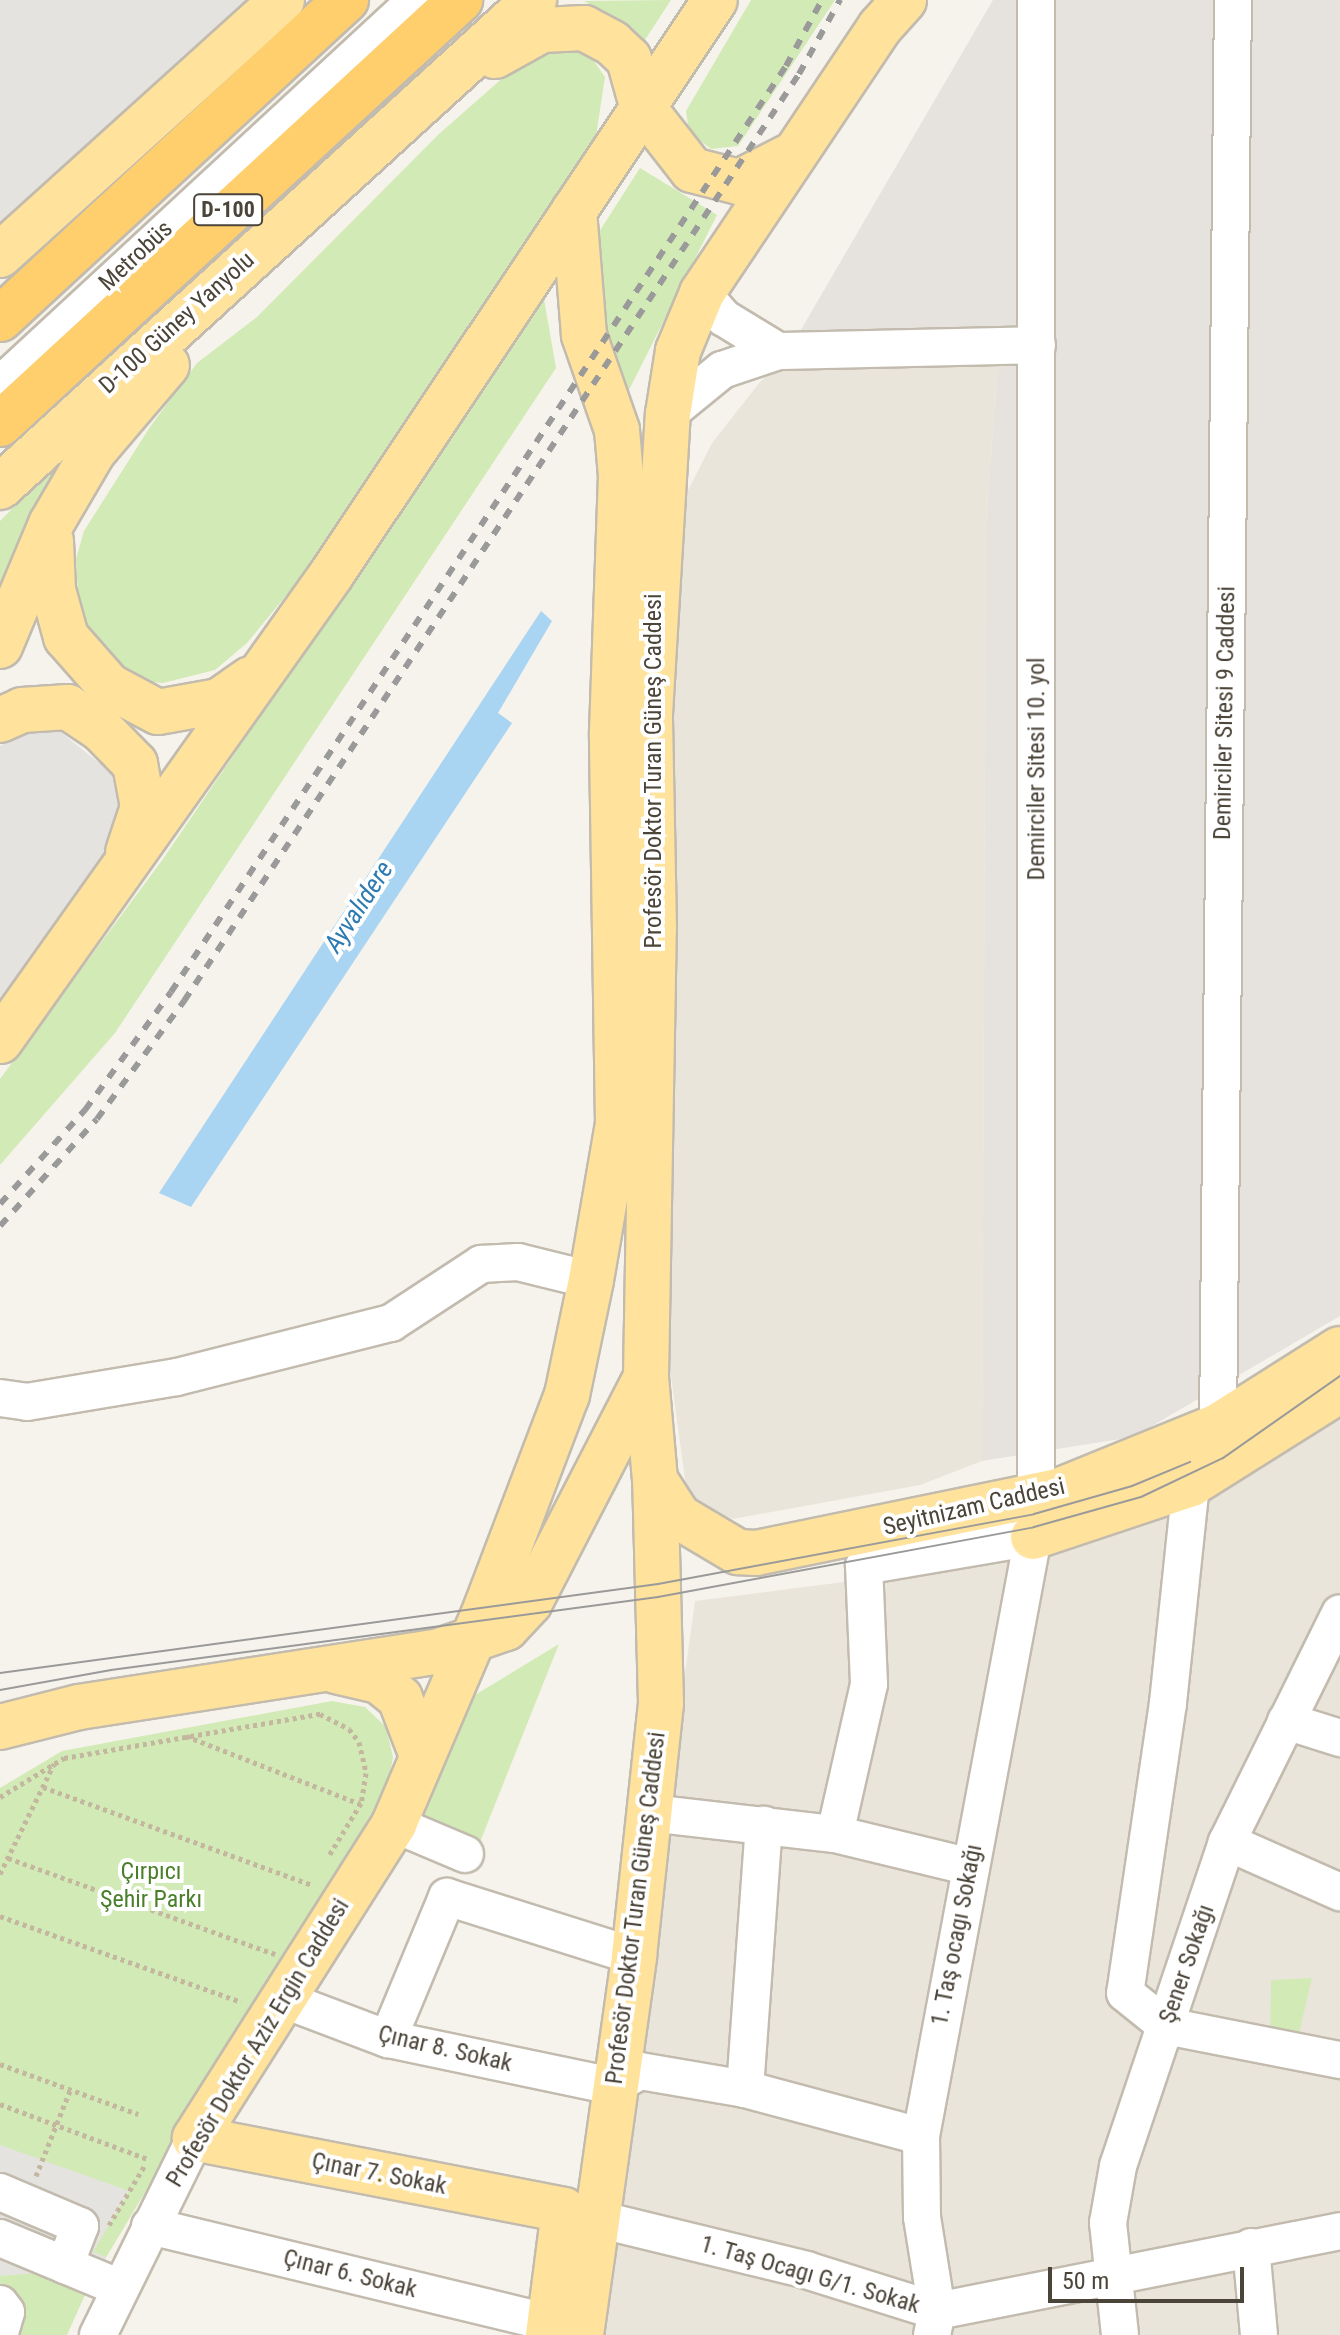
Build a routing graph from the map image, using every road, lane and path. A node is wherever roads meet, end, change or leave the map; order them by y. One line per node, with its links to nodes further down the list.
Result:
1 (282, 0): 14 (main road)
2 (346, 0): 17 (highway)
3 (416, 0): 20 (street, Metrobüs)
4 (460, 0): 22 (highway, D-100)
5 (534, 0): 10 (main road, D-100 Güney Yanyolu)
6 (715, 0): 11 (main road)
7 (1036, 0): 18 (street, Demirciler Sitesi 10. yol)
8 (1233, 0): 36 (street, Demirciler Sitesi 9 Caddesi)
9 (891, 9): 12 (main road, Profesör Doktor Turan Güneş Caddesi)
10 (427, 95): 11 (main road); 15 (main road, D-100 Güney Yanyolu)
11 (642, 106): 12 (main road); 13 (main road)
12 (796, 152): 16 (main road, Profesör Doktor Turan Güneş Caddesi)
13 (574, 210): 26 (main road); 30 (main road)
14 (0, 255)
15 (251, 255): 23 (main road, D-100 Güney Yanyolu); 24 (main road)
16 (702, 293): 19 (street); 21 (main road, Profesör Doktor Turan Güneş Caddesi)
17 (0, 319)
18 (1037, 345): 19 (street); 39 (street, Demirciler Sitesi 10. yol)
19 (778, 351): 21 (street)
20 (0, 385)
21 (668, 414): 33 (main road, Profesör Doktor Turan Güneş Caddesi)
22 (0, 424)
23 (0, 487)
24 (51, 524): 25 (main road); 26 (main road)
25 (0, 646)
26 (255, 676): 28 (main road)
27 (0, 720): 28 (main road)
28 (84, 928): 29 (main road)
29 (0, 1041)
30 (591, 1280): 34 (main road); 35 (street)
31 (1340, 1349): 36 (main road, Seyitnizam Caddesi)
32 (1340, 1390): 38 (main road, Seyitnizam Caddesi)
33 (639, 1394): 34 (main road); 37 (main road, Profesör Doktor Turan Güneş Caddesi); 41 (main road)
34 (567, 1395): 41 (main road)
35 (0, 1398)
36 (1218, 1426): 39 (main road, Seyitnizam Caddesi)
37 (655, 1480): 39 (main road, Seyitnizam Caddesi); 51 (main road, Profesör Doktor Turan Güneş Caddesi)
38 (1191, 1484): 39 (main road, Seyitnizam Caddesi); 69 (street)
39 (1034, 1518): 54 (street); 58 (street, 1. Taş ocagı Sokağı)
40 (1340, 1613): 43 (street, Şener Sokağı)
41 (468, 1642): 42 (main road); 47 (main road)
42 (327, 1669): 44 (main road); 47 (main road)
43 (1286, 1721): 46 (street); 55 (street, Şener Sokağı)
44 (0, 1727)
45 (183, 1734): 48 (path); 52 (path); 52 (path)
46 (1340, 1738)
47 (421, 1753): 52 (main road, Profesör Doktor Aziz Ergin Caddesi)
48 (54, 1763): 49 (path); 50 (path)
49 (43, 1787): 57 (path); 60 (path)
50 (0, 1797)
51 (650, 1813): 53 (street); 66 (main road, Profesör Doktor Turan Güneş Caddesi)
52 (377, 1814): 56 (street); 60 (path); 67 (main road, Profesör Doktor Aziz Ergin Caddesi)
53 (764, 1825): 54 (street); 75 (street)
54 (835, 1834): 58 (street)
55 (1227, 1842): 61 (street); 69 (street, Şener Sokağı)
56 (465, 1854)
57 (8, 1858): 59 (path); 65 (path)
58 (971, 1867): 79 (street, 1. Taş ocagı Sokağı)
59 (0, 1874)
60 (312, 1885): 62 (path)
61 (1340, 1892)
62 (304, 1898)
63 (0, 1916): 67 (path)
64 (280, 1939): 65 (path)
65 (271, 1953): 67 (path); 67 (path)
66 (634, 1956): 70 (street); 73 (main road, Profesör Doktor Turan Güneş Caddesi)
67 (264, 1983): 68 (path); 70 (street, Çınar 8. Sokak); 80 (main road, Profesör Doktor Aziz Ergin Caddesi)
68 (234, 2015)
69 (1166, 2026): 71 (street); 90 (street, Şener Sokağı)
70 (388, 2039): 73 (street, Çınar 8. Sokak)
71 (1340, 2060)
72 (0, 2064): 74 (path)
73 (613, 2086): 75 (street); 83 (main road, Profesör Doktor Turan Güneş Caddesi)
74 (71, 2088): 77 (path); 78 (path)
75 (745, 2089): 79 (street)
76 (0, 2104): 78 (path)
77 (138, 2114)
78 (57, 2123): 81 (path); 82 (path)
79 (921, 2136): 93 (street, 1. Taş ocagı Sokağı)
80 (176, 2142): 81 (path); 83 (main road, Çınar 7. Sokak); 84 (street, Profesör Doktor Aziz Ergin Caddesi)
81 (148, 2159): 85 (path)
82 (12, 2198): 89 (street)
83 (582, 2214): 93 (street, 1. Taş Ocagı G/1. Sokak); 94 (main road, Profesör Doktor Turan Güneş Caddesi)
84 (150, 2226): 91 (street, Profesör Doktor Aziz Ergin Caddesi); 94 (street, Çınar 6. Sokak)
85 (107, 2228)
86 (1340, 2231): 88 (street, 1. Taş Ocagı G/1. Sokak)
87 (0, 2238): 89 (street)
88 (1251, 2247): 90 (street, 1. Taş Ocagı G/1. Sokak); 99 (street)
89 (65, 2265): 91 (street)
90 (1116, 2279): 93 (street, 1. Taş Ocagı G/1. Sokak); 97 (street); 98 (street, Şener Sokağı)
91 (120, 2288): 96 (street, Profesör Doktor Aziz Ergin Caddesi)
92 (0, 2304): 95 (street)
93 (934, 2323)
94 (560, 2331)
95 (0, 2333)
96 (98, 2335)
97 (1099, 2335)
98 (1120, 2335)
99 (1259, 2335)

